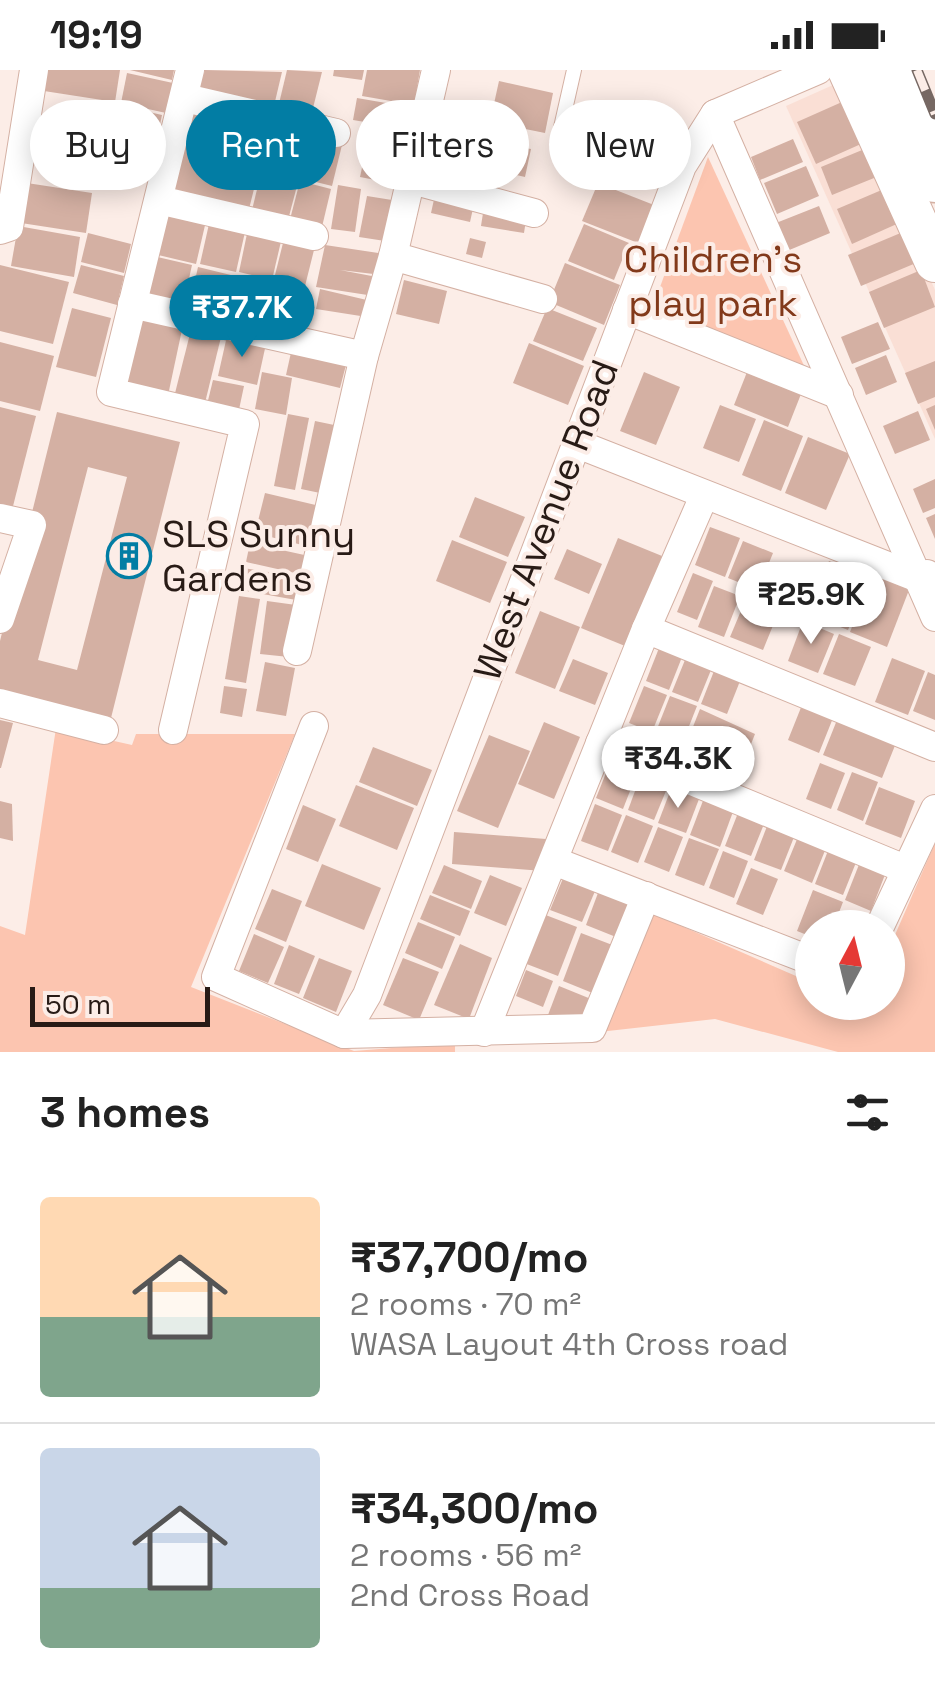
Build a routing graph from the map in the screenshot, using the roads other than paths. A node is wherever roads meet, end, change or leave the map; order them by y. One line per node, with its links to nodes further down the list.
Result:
1 (34, 70): 17 (street)
2 (436, 70): 9 (street)
3 (574, 70): 10 (lane)
4 (818, 70): 11 (street)
5 (848, 70): 20 (street)
6 (888, 70): 12 (highway)
7 (188, 84): 8 (street); 15 (street)
8 (236, 100)
9 (429, 100)
10 (567, 100)
11 (715, 114): 23 (street, West Avenue Road); 25 (street)
12 (935, 176)
13 (410, 190): 19 (street)
14 (449, 190): 16 (street)
15 (159, 200): 18 (street); 22 (street)
16 (534, 213)
17 (0, 230)
18 (314, 236)
19 (393, 256): 21 (street); 24 (street)
20 (935, 262)
21 (543, 300)
22 (132, 304): 24 (street); 37 (street)
23 (627, 310): 25 (street); 26 (street, West Avenue Road)
24 (364, 356): 33 (street)
25 (838, 395): 29 (street)
26 (575, 443): 27 (street); 47 (street, West Avenue Road)
27 (704, 496): 29 (street); 32 (street)
28 (13, 521): 31 (street)
29 (926, 574): 30 (street)
30 (935, 616)
31 (0, 618)
32 (646, 630): 38 (street); 39 (street)
33 (297, 652)
34 (0, 703): 36 (street)
35 (314, 726): 47 (street)
36 (104, 730)
37 (174, 730)
38 (600, 742): 41 (street); 42 (street)
39 (935, 748)
40 (935, 809): 42 (street)
41 (554, 860): 43 (street); 46 (street)
42 (905, 869): 44 (street)
43 (646, 896): 45 (street); 46 (street)
44 (887, 910)
45 (795, 954)
46 (484, 1032): 47 (street)
47 (344, 1034)

